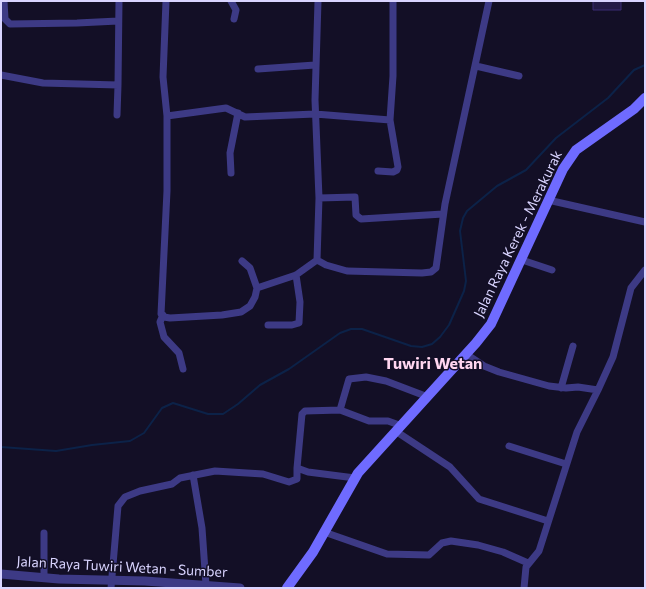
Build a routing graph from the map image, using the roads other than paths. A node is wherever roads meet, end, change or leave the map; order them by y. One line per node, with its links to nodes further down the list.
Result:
1 (4, 1): 9 (street)
2 (119, 1): 9 (street)
3 (166, 1): 20 (street)
4 (231, 1): 8 (street)
5 (318, 1): 10 (street)
6 (392, 1): 21 (street)
7 (489, 1): 11 (street)
8 (234, 19)
9 (118, 20): 15 (street)
10 (315, 65): 12 (street); 18 (street)
11 (476, 66): 14 (street); 26 (street)
12 (258, 69)
13 (1, 75): 15 (street)
14 (519, 76)
15 (118, 85): 19 (street)
16 (645, 98): 25 (main road, Jalan Raya Kerek - Merakurak)
17 (238, 113): 18 (street); 20 (street); 23 (street)
18 (315, 114): 21 (street); 24 (street)
19 (117, 115)
20 (166, 116): 35 (street)
21 (390, 120): 22 (street)
22 (378, 171)
23 (231, 173)
24 (319, 198): 26 (street); 28 (street)
25 (555, 202): 27 (street); 30 (main road, Jalan Raya Kerek - Merakurak)
26 (443, 214): 28 (street)
27 (645, 222)
28 (317, 260): 33 (street)
29 (242, 261): 34 (street)
30 (527, 262): 31 (street); 38 (main road, Jalan Raya Kerek - Merakurak)
31 (552, 270)
32 (645, 270): 41 (street)
33 (296, 275): 34 (street); 36 (street)
34 (257, 288): 35 (street)
35 (163, 315): 39 (street)
36 (268, 325)
37 (573, 346): 40 (street)
38 (472, 357): 40 (street); 42 (main road, Jalan Raya Kerek - Merakurak)
39 (183, 369)
40 (561, 388): 41 (street)
41 (598, 390): 46 (street)
42 (428, 397): 43 (street); 44 (main road, Jalan Raya Kerek - Merakurak)
43 (340, 410): 44 (street); 47 (street)
44 (399, 429): 49 (main road, Jalan Raya Kerek - Merakurak); 50 (street)
45 (509, 446): 46 (street)
46 (566, 464): 50 (street)
47 (297, 468): 48 (street); 49 (street)
48 (193, 475): 56 (street); 57 (street)
49 (355, 478): 52 (main road, Jalan Raya Kerek - Merakurak)
50 (548, 521): 53 (street)
51 (44, 533): 55 (street)
52 (327, 533): 53 (street); 58 (main road, Jalan Raya Kerek - Merakurak)
53 (528, 563): 60 (street)
54 (1, 574): 55 (street, Jalan Raya Tuwiri Wetan - Sumber)
55 (44, 578): 56 (street, Jalan Raya Tuwiri Wetan - Sumber)
56 (111, 584): 57 (street, Jalan Raya Tuwiri Wetan - Sumber)
57 (206, 585): 59 (street, Jalan Raya Tuwiri Wetan - Sumber)
58 (290, 587)
59 (240, 588)
60 (524, 588)

